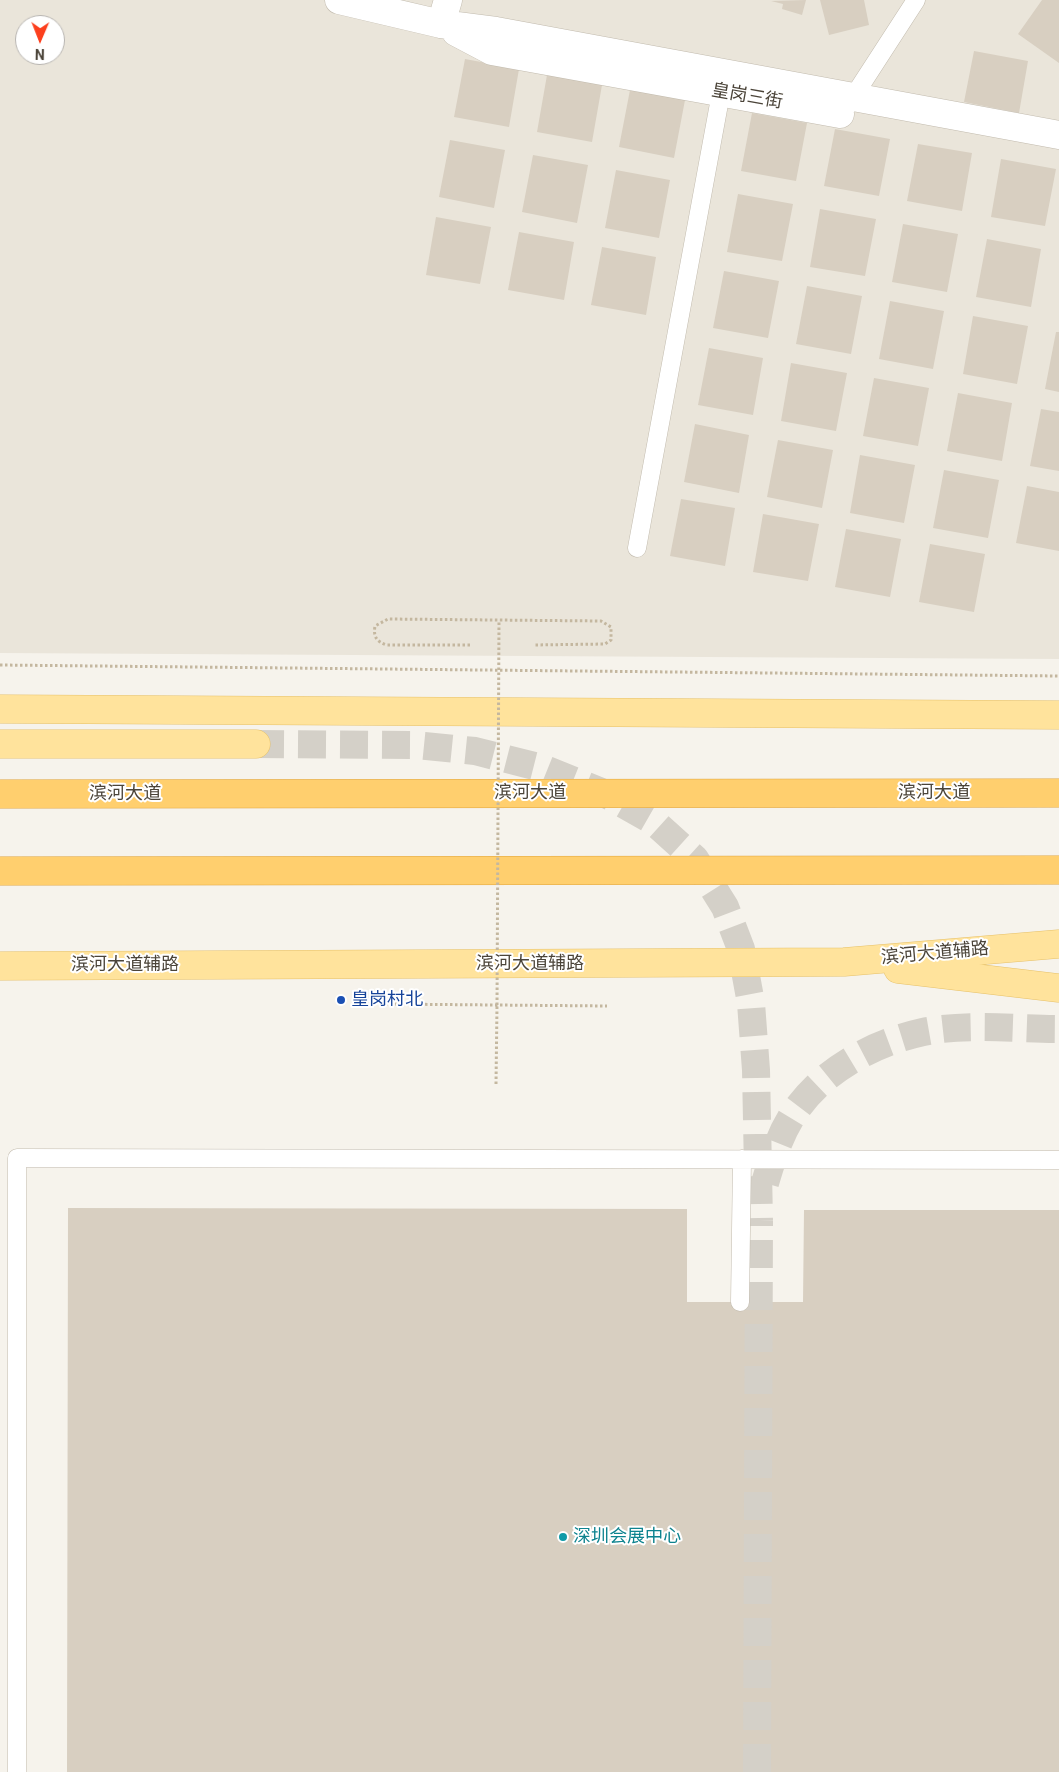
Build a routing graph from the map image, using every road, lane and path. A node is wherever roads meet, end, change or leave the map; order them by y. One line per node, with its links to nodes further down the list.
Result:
1 (339, 0): 3 (street, 皇岗三街)
2 (916, 0): 5 (lane)
3 (445, 12): 4 (street, 皇岗三街); 5 (street, 皇岗三街)
4 (721, 93): 5 (street, 皇岗三街); 8 (lane)
5 (847, 106): 6 (street, 皇岗三街); 7 (street, 皇岗三街)
6 (1059, 135)
7 (1059, 154)
8 (636, 548)
9 (499, 620): 10 (path); 11 (path); 27 (path, bridge)
10 (470, 645)
11 (533, 645)
12 (0, 665): 13 (path)
13 (1059, 676)
14 (0, 709): 15 (main road)
15 (1059, 715)
16 (0, 744): 17 (main road)
17 (256, 744)
18 (1059, 793): 19 (highway, 滨河大道)
19 (0, 794)
20 (1059, 870): 21 (highway)
21 (0, 871)
22 (1059, 944): 23 (main road, 滨河大道辅路)
23 (844, 962): 24 (main road, 滨河大道辅路); 25 (main road)
24 (1, 966)
25 (1059, 988)
26 (385, 1004): 27 (path)
27 (497, 1005): 28 (path); 29 (path)
28 (607, 1006)
29 (496, 1084)
30 (742, 1159): 31 (lane); 32 (lane); 33 (lane)
31 (1059, 1160)
32 (740, 1302)
33 (17, 1772)

